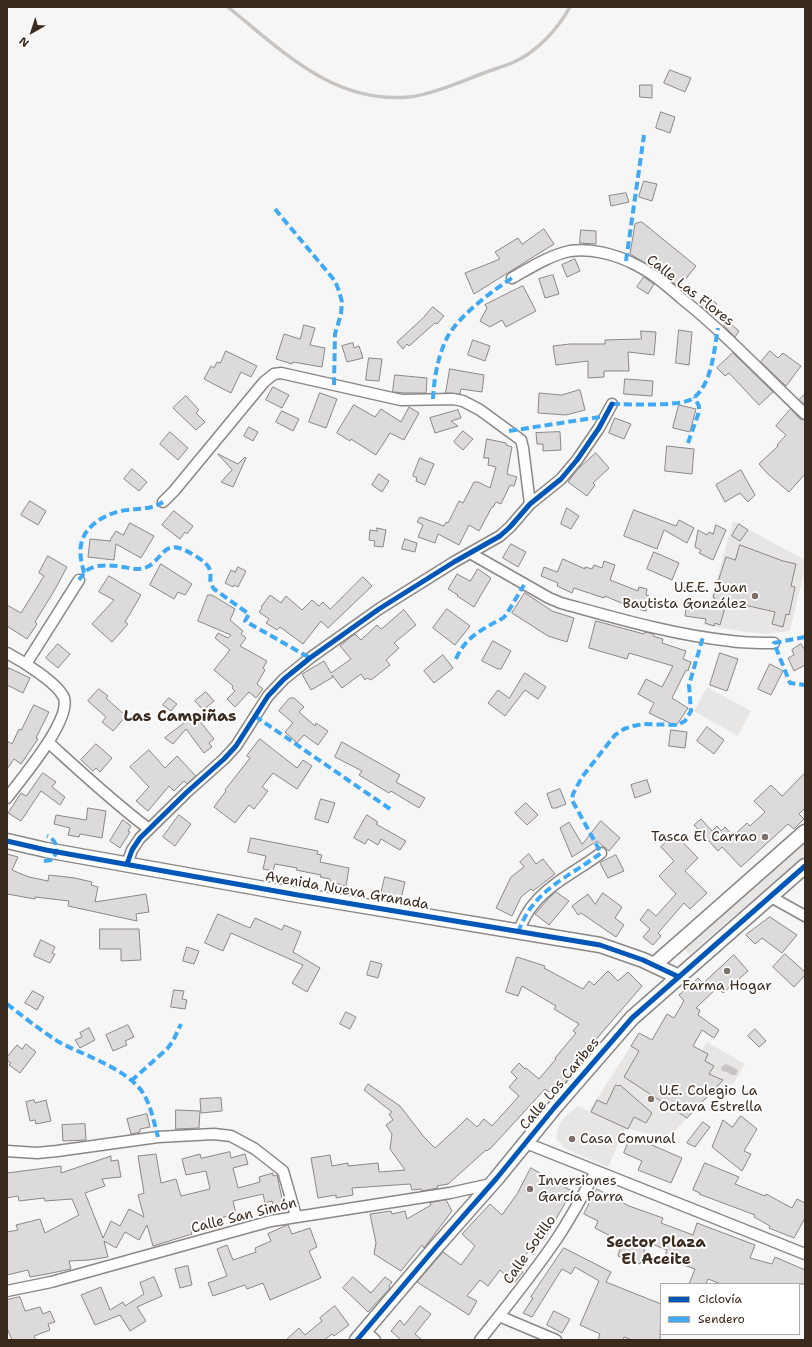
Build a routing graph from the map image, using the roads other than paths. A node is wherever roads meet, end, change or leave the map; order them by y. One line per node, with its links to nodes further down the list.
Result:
1 (512, 278): 3 (street, Calle Las Flores)
2 (612, 404): 5 (street)
3 (805, 414)
4 (163, 502): 5 (street)
5 (530, 504): 6 (street)
6 (470, 554): 8 (street); 13 (street)
7 (79, 580): 10 (street)
8 (774, 643)
9 (7, 653): 10 (street)
10 (26, 664): 11 (street)
11 (48, 742): 12 (street); 13 (street)
12 (7, 798)
13 (149, 829): 17 (street)
14 (805, 832): 22 (street)
15 (7, 841): 17 (street, Avenida Nueva Granada)
16 (601, 853): 21 (street)
17 (127, 864): 21 (street, Avenida Nueva Granada)
18 (805, 866): 19 (street, Calle Los Caribes)
19 (770, 897): 20 (street); 23 (street, Calle Los Caribes)
20 (805, 916)
21 (518, 932): 22 (street, Avenida Nueva Granada)
22 (654, 965): 23 (street, Avenida Nueva Granada)
23 (679, 977): 24 (street, Calle Los Caribes)
24 (526, 1143): 26 (street); 27 (street, Calle Los Caribes)
25 (7, 1152): 28 (street)
26 (596, 1171): 29 (street); 31 (street, Calle Sotillo)
27 (491, 1184): 28 (street, Calle San Simón); 32 (street, Calle Los Caribes)
28 (296, 1216): 30 (street, Calle San Simón)
29 (805, 1254)
30 (7, 1291)
31 (499, 1316): 34 (street, Calle Sotillo); 35 (street)
32 (361, 1335): 33 (street)
33 (375, 1340)
34 (480, 1340)
35 (556, 1340)

